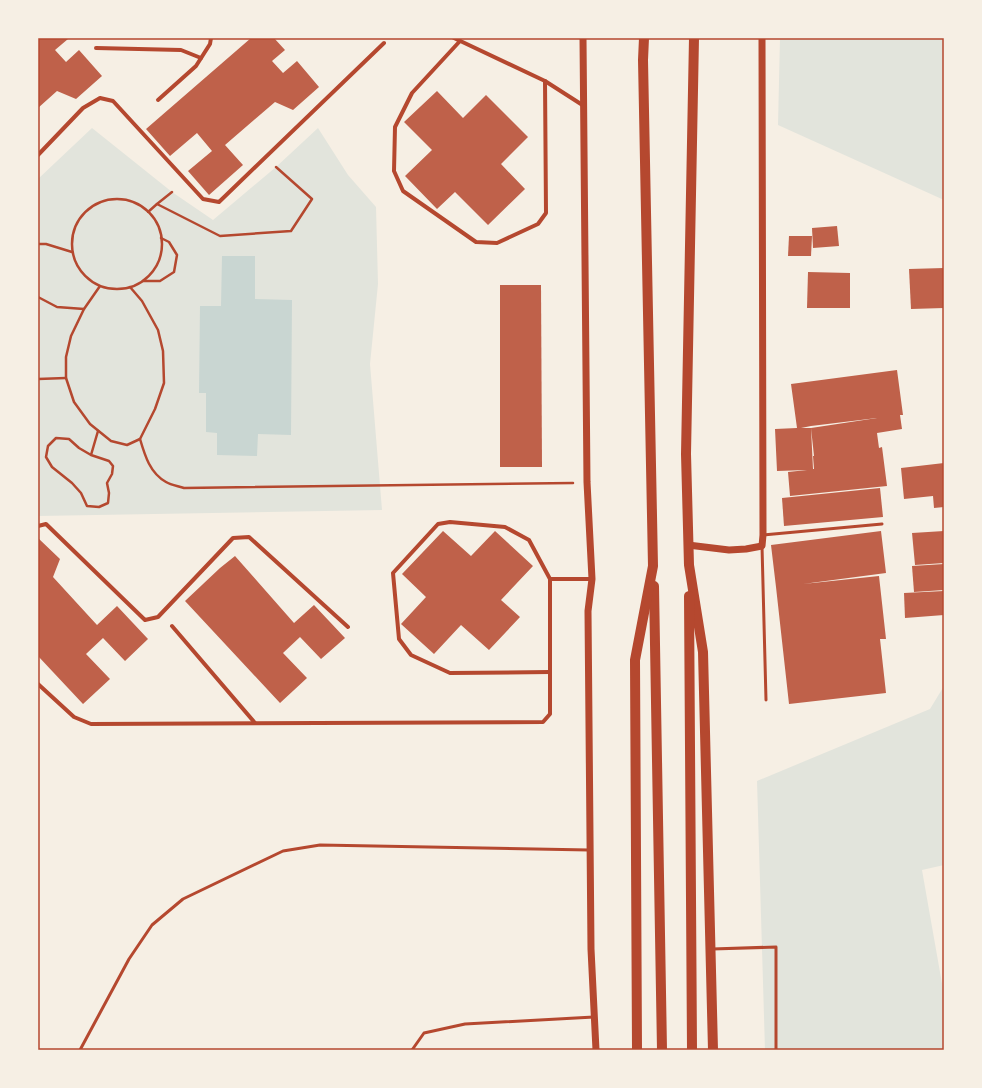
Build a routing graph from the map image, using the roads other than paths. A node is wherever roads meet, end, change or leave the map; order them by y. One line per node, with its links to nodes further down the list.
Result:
1 (211, 38): 10 (street)
2 (454, 38): 7 (street)
3 (584, 38): 13 (street)
4 (644, 38): 21 (main road)
5 (694, 38): 18 (main road)
6 (762, 38): 17 (street)
7 (460, 41): 11 (street); 11 (street)
8 (384, 43): 14 (street)
9 (96, 48): 10 (street)
10 (201, 58): 12 (street)
11 (544, 81): 13 (street)
12 (158, 100)
13 (584, 106): 23 (street)
14 (38, 155)
15 (882, 524): 17 (lane)
16 (38, 526): 25 (street)
17 (763, 535): 19 (street)
18 (688, 545): 19 (street); 20 (main road)
19 (762, 546): 28 (lane)
20 (689, 565): 31 (main road); 38 (main road)
21 (653, 566): 36 (main road); 37 (main road)
22 (550, 579): 23 (street); 26 (street); 26 (street)
23 (592, 579): 30 (street)
24 (172, 626): 29 (street)
25 (348, 628)
26 (550, 672): 29 (street)
27 (38, 684): 29 (street)
28 (766, 700)
29 (255, 723)
30 (590, 850): 32 (street); 33 (lane)
31 (711, 949): 39 (main road); 40 (lane)
32 (594, 1017): 34 (lane); 35 (street)
33 (80, 1050)
34 (412, 1050)
35 (596, 1050)
36 (637, 1050)
37 (662, 1050)
38 (692, 1050)
39 (713, 1050)
40 (776, 1050)

